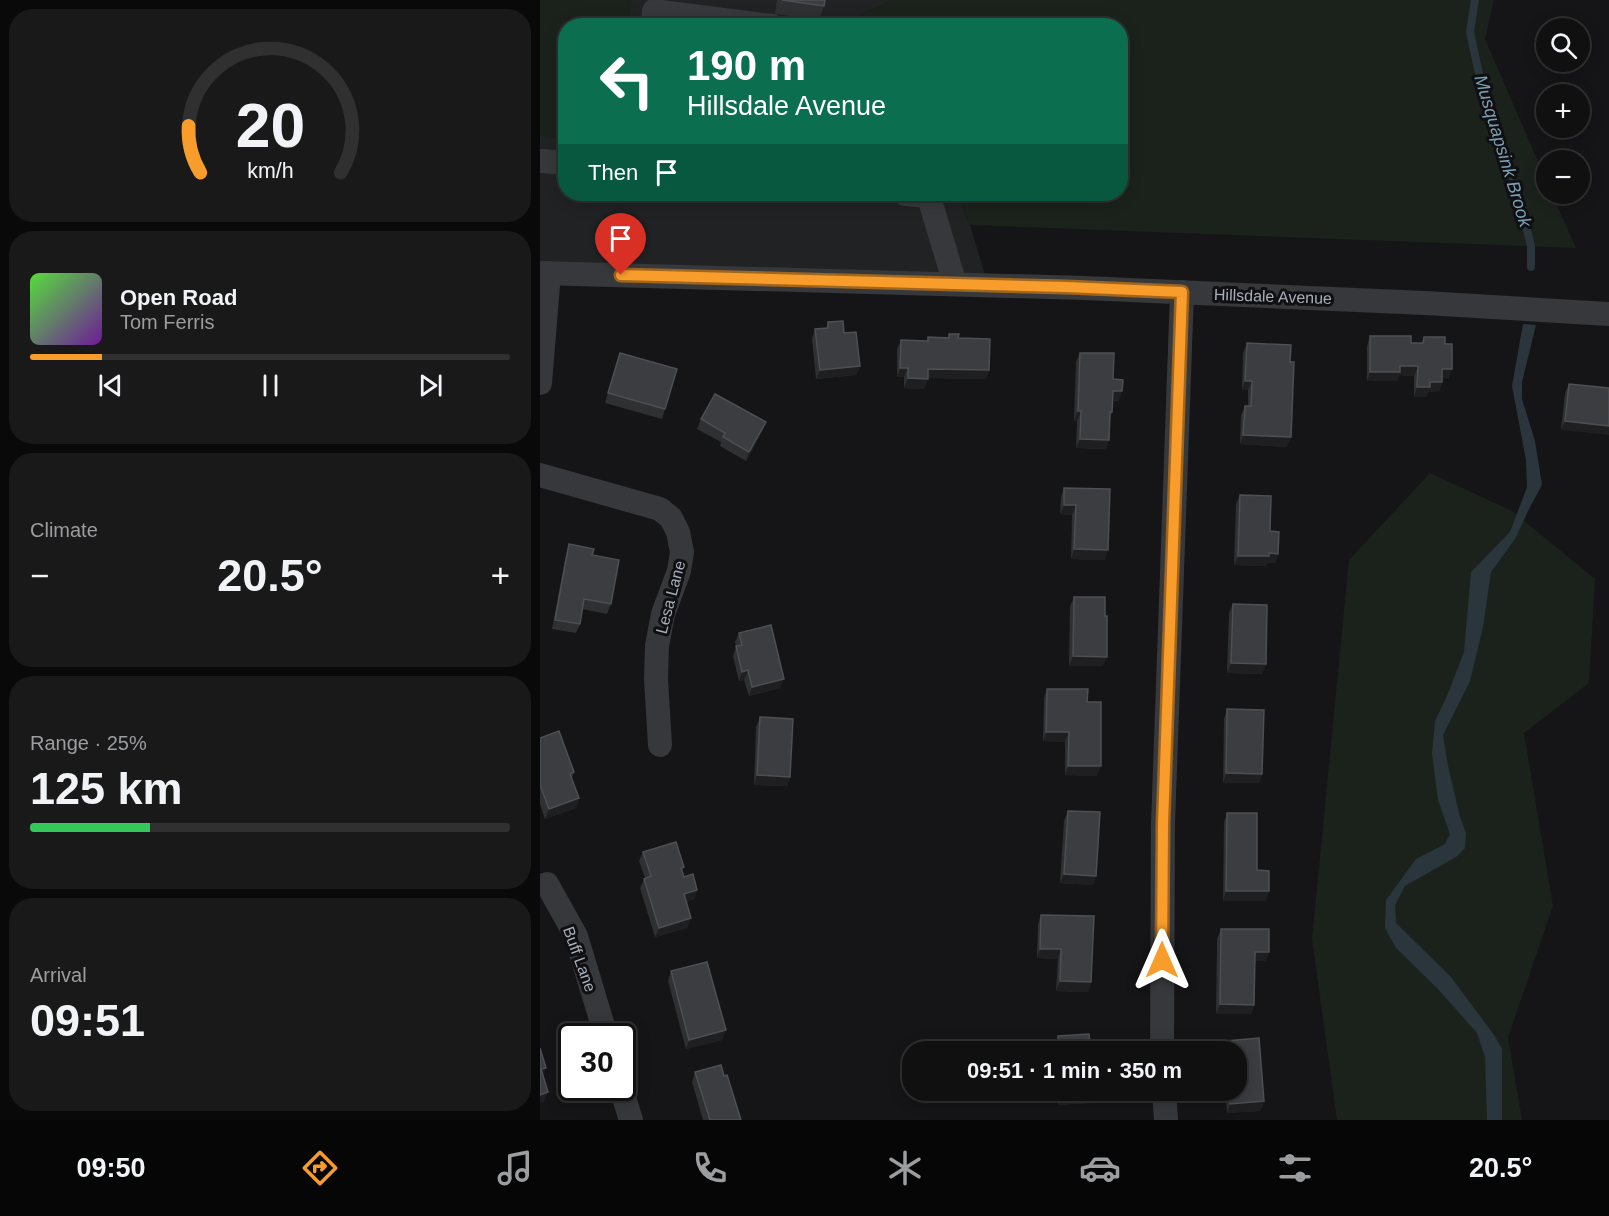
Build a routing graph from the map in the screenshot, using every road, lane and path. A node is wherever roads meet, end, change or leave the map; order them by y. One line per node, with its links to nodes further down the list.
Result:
1 (540, 161): 2 (street)
2 (558, 162)
3 (924, 201): 5 (street)
4 (544, 273): 5 (street, Hillsdale Avenue); 8 (street)
5 (956, 284): 6 (street, Hillsdale Avenue)
6 (1182, 292): 7 (street, Hillsdale Avenue); 13 (street)
7 (1609, 314)
8 (540, 383)
9 (540, 475): 10 (street, Lesa Lane)
10 (660, 745)
11 (547, 884): 12 (street, Buff Lane)
12 (602, 1023)
13 (1162, 1041)
14 (625, 1101): 16 (street)
15 (1165, 1101): 17 (street)
16 (631, 1120)
17 (1166, 1120)

